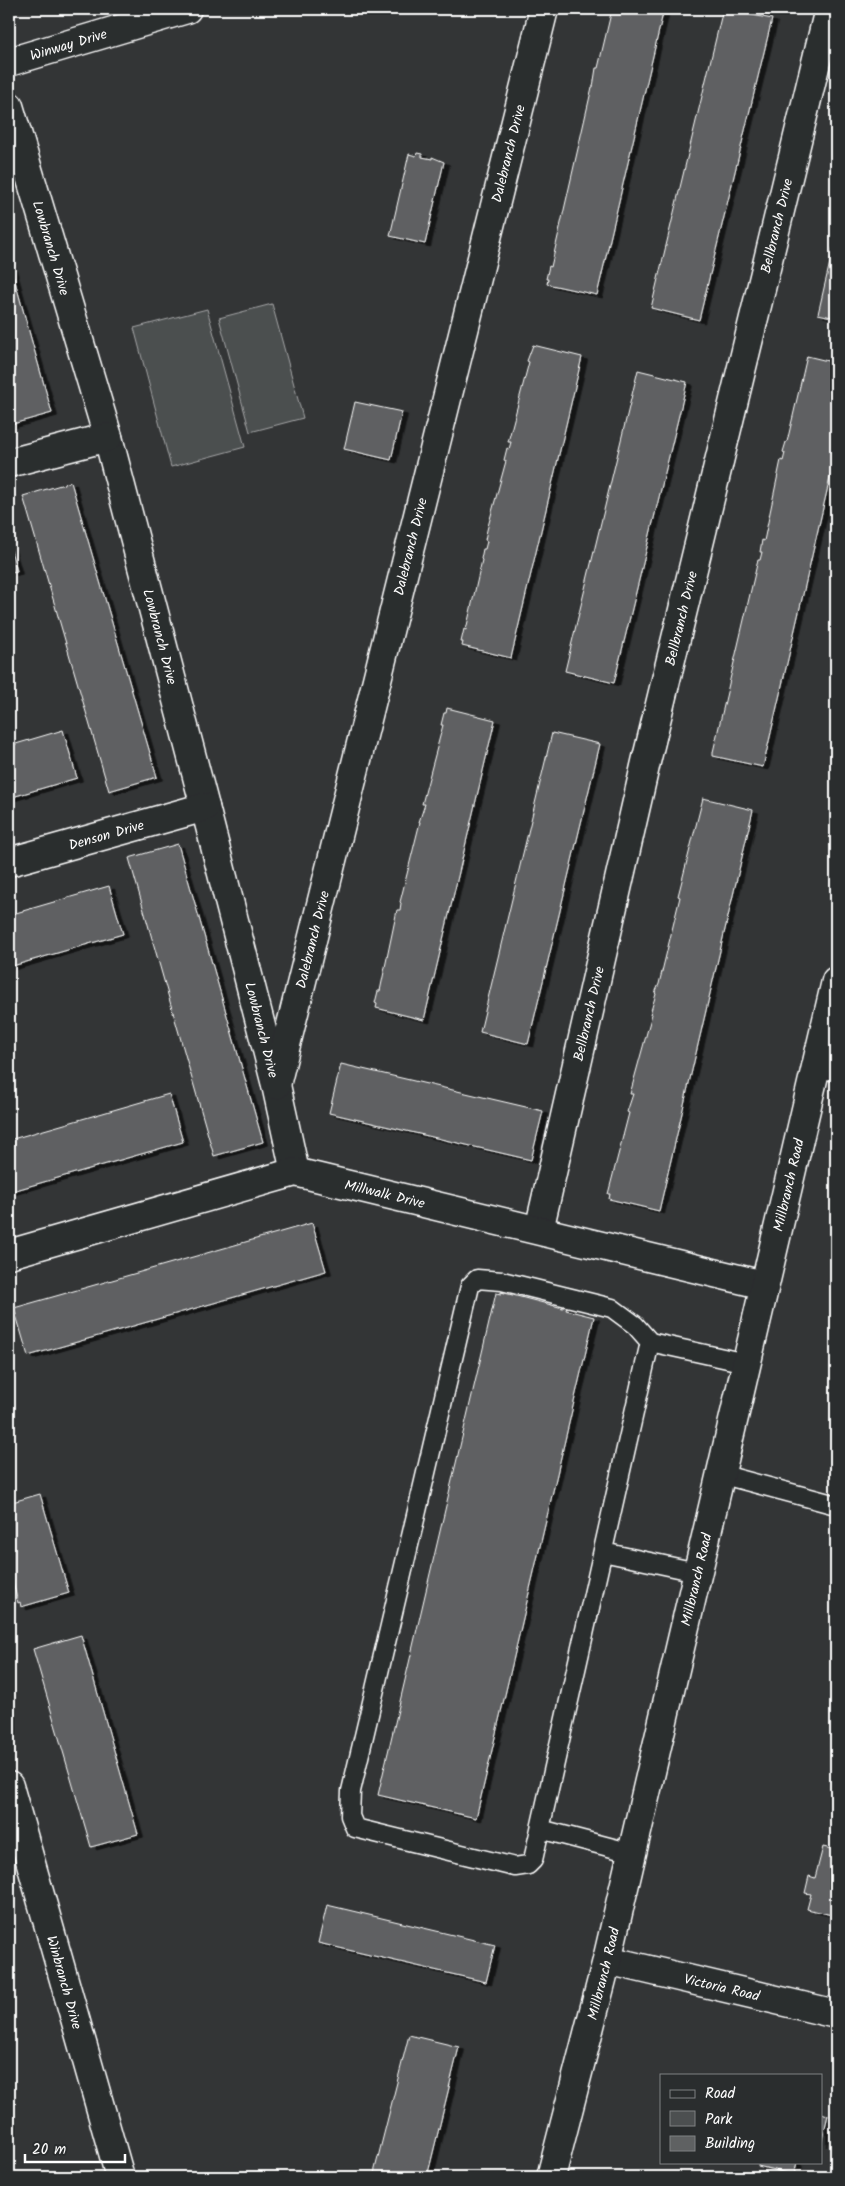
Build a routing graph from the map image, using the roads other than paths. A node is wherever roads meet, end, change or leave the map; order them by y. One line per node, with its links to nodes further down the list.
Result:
1 (187, 9): 4 (street, Winway Drive)
2 (544, 9): 12 (street, Dalebranch Drive)
3 (829, 9): 14 (street, Bellbranch Drive)
4 (9, 62)
5 (9, 106): 6 (street, Lowbranch Drive)
6 (108, 437): 7 (street); 8 (street, Lowbranch Drive)
7 (9, 463)
8 (205, 807): 9 (street, Denson Drive); 12 (street, Lowbranch Drive)
9 (9, 862)
10 (836, 981): 11 (street, Millbranch Road)
11 (826, 1070): 16 (street, Millbranch Road)
12 (276, 1085): 13 (street, Lowbranch Drive)
13 (295, 1172): 14 (street, Millwalk Drive); 15 (street, Millwalk Drive)
14 (539, 1230): 16 (street, Millwalk Drive)
15 (9, 1254)
16 (764, 1285): 18 (street, Millbranch Road)
17 (650, 1342): 18 (lane); 21 (lane); 24 (lane)
18 (746, 1363): 19 (street, Millbranch Road)
19 (720, 1474): 20 (lane); 22 (street, Millbranch Road)
20 (836, 1505)
21 (603, 1552): 22 (lane); 24 (lane)
22 (697, 1572): 25 (street, Millbranch Road)
23 (9, 1786): 28 (street, Winbranch Drive)
24 (540, 1829): 25 (lane)
25 (632, 1853): 26 (street, Millbranch Road)
26 (607, 1960): 27 (street, Victoria Road); 29 (street, Millbranch Road)
27 (836, 2014)
28 (120, 2177)
29 (551, 2177)

